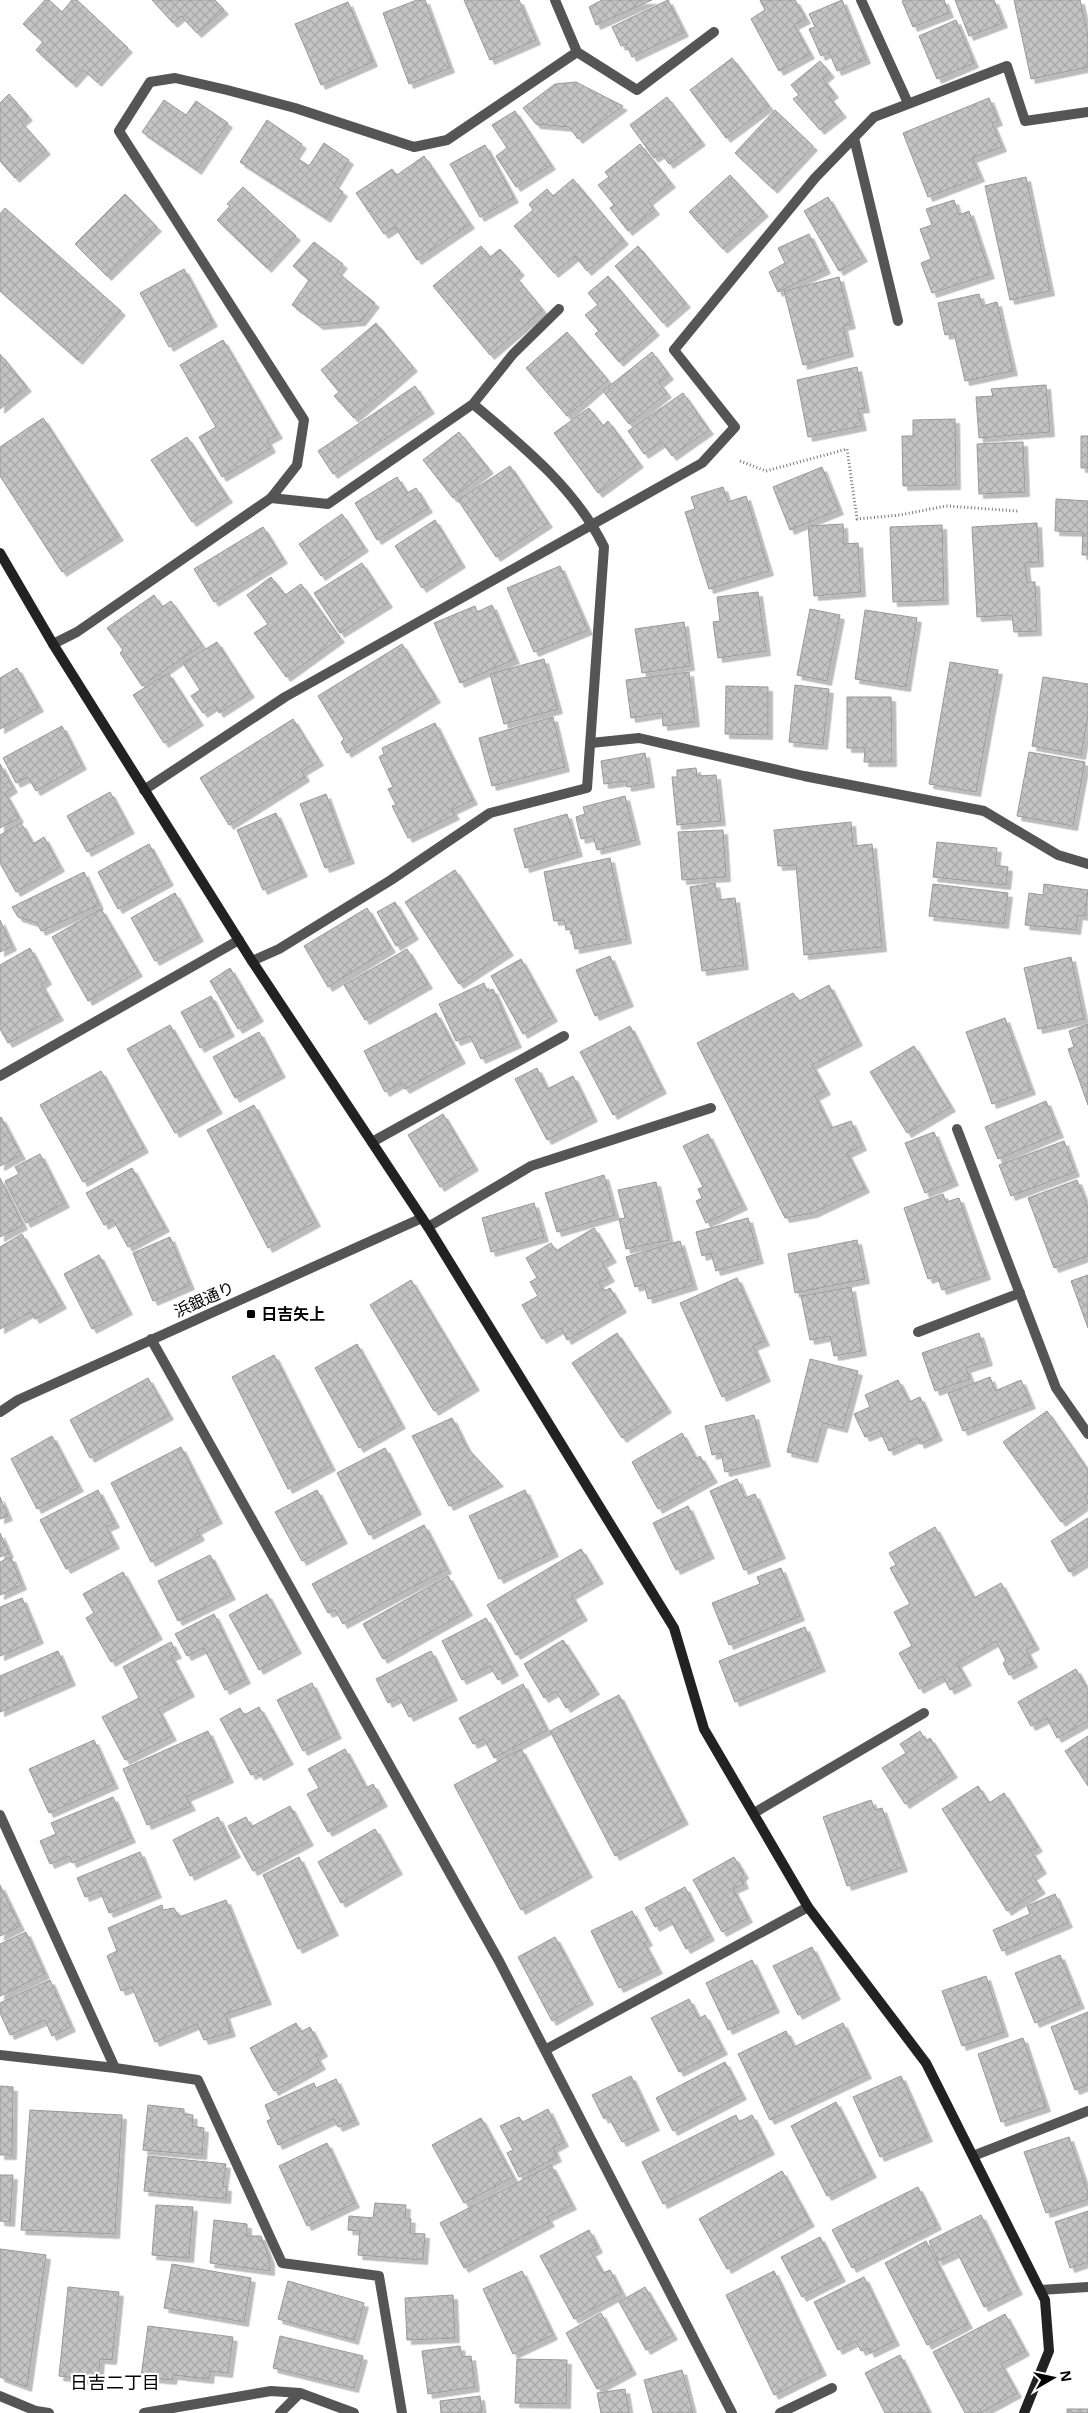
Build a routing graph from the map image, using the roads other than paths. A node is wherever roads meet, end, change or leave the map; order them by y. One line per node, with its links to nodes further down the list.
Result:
1 (555, 0): 4 (street)
2 (861, 0): 5 (street)
3 (714, 32): 4 (street)
4 (577, 52): 11 (street)
5 (908, 103): 6 (street); 7 (street)
6 (1088, 112)
7 (854, 138): 9 (street); 12 (street)
8 (559, 308): 10 (street)
9 (898, 321)
10 (473, 404): 11 (street); 12 (street)
11 (271, 498): 14 (street)
12 (593, 524): 15 (street); 16 (street)
13 (0, 553): 14 (street)
14 (53, 644): 16 (street)
15 (591, 743): 17 (street); 19 (street)
16 (144, 790): 18 (street)
17 (1088, 864)
18 (239, 940): 19 (street); 21 (street)
19 (252, 961): 24 (street)
20 (564, 1036): 24 (street)
21 (0, 1076)
22 (711, 1108): 25 (street, 浜銀通り)
23 (957, 1129): 26 (street)
24 (372, 1142): 25 (street)
25 (425, 1222): 28 (street, 浜銀通り); 32 (street)
26 (1020, 1293): 27 (street); 30 (street)
27 (918, 1332)
28 (151, 1339): 29 (street, 浜銀通り); 35 (street)
29 (0, 1412)
30 (1088, 1434)
31 (924, 1713): 32 (street)
32 (754, 1813): 34 (street)
33 (0, 1815): 37 (street)
34 (808, 1908): 35 (street); 39 (street)
35 (545, 2050): 50 (street)
36 (0, 2055): 37 (street)
37 (115, 2068): 49 (street)
38 (1088, 2111): 39 (street)
39 (973, 2156): 41 (street)
40 (1088, 2287): 41 (street)
41 (1040, 2290): 52 (street)
42 (832, 2388): 51 (street)
43 (300, 2393): 46 (street); 47 (street); 48 (street)
44 (0, 2396): 45 (street)
45 (49, 2413)
46 (144, 2413)
47 (280, 2413)
48 (354, 2413)
49 (402, 2413)
50 (732, 2413)
51 (780, 2413)
52 (1024, 2413)

